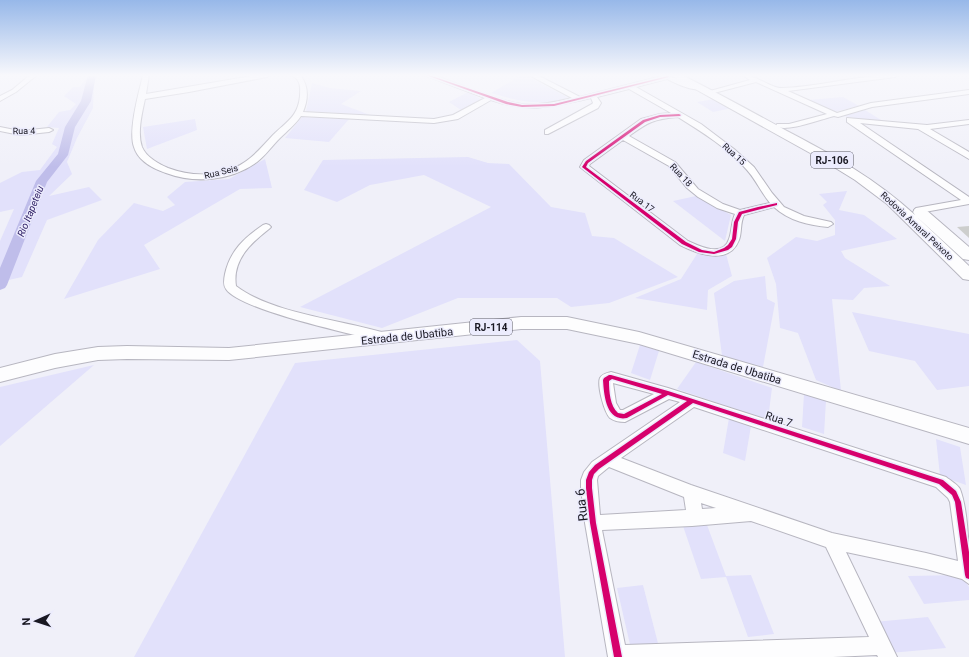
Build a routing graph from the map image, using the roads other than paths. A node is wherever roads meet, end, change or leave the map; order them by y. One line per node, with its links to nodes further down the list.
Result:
1 (140, 106): 12 (street, Rua Seis)
2 (300, 106): 12 (street)
3 (475, 106): 12 (street)
4 (525, 106): 5 (street)
5 (536, 106)
6 (595, 106): 21 (street)
7 (664, 106): 13 (street, Rua 15)
8 (732, 106): 24 (highway, Rodovia Amaral Peixoto / RJ-106)
9 (741, 106): 19 (highway, Rodovia Amaral Peixoto / RJ-106)
10 (814, 106): 14 (street)
11 (869, 106): 14 (street)
12 (299, 114)
13 (680, 115): 22 (street, Rua 17); 27 (street, Rua 15)
14 (836, 116): 15 (street); 19 (street); 19 (street)
15 (850, 120): 17 (street); 26 (street)
16 (969, 122): 17 (street)
17 (921, 127): 23 (street)
18 (0, 129): 20 (street, Rua 4)
19 (785, 129): 25 (highway, Rodovia Amaral Peixoto / RJ-106)
20 (49, 130)
21 (548, 132)
22 (623, 136): 29 (street, Rua 18); 29 (street, Rua 17)
23 (969, 156)
24 (860, 177): 34 (highway, Rodovia Amaral Peixoto / RJ-106); 35 (highway)
25 (882, 185): 28 (highway); 33 (highway, Rodovia Amaral Peixoto / RJ-106)
26 (969, 201): 28 (street)
27 (776, 204): 29 (street); 30 (street, Rua 15)
28 (918, 210): 32 (highway)
29 (740, 213)
30 (828, 224)
31 (266, 227): 36 (street)
32 (969, 255)
33 (969, 265)
34 (969, 275)
35 (969, 285)
36 (389, 338): 37 (main road, Estrada de Ubatiba / RJ-114); 40 (main road, Estrada de Ubatiba / RJ-114)
37 (0, 375)
38 (668, 393): 38 (street, Rua 7); 39 (street, Rua 7)
39 (692, 401): 41 (street, Rua 6); 49 (street, Rua 7)
40 (969, 436)
41 (622, 450): 42 (street, Rua 6); 43 (street)
42 (608, 460): 43 (street); 47 (street, Rua 6)
43 (629, 468): 44 (street)
44 (691, 492): 45 (street); 46 (street)
45 (753, 514): 46 (street); 48 (street)
46 (692, 518): 47 (street)
47 (593, 523): 51 (street, Rua 6)
48 (832, 541): 49 (street); 50 (street)
49 (968, 573)
50 (885, 651): 51 (street)
51 (617, 656)

